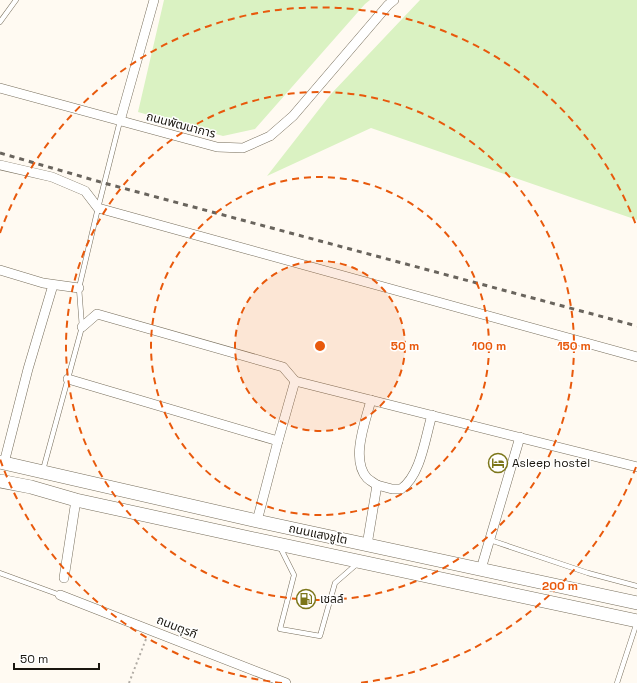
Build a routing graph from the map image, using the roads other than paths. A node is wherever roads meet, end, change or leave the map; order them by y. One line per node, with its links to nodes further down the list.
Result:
1 (16, 0): 4 (lane)
2 (154, 0): 6 (street)
3 (394, 0): 6 (street, ถนนพัฒนาการ)
4 (0, 22)
5 (0, 88): 6 (street, ถนนพัฒนาการ)
6 (120, 121): 8 (lane)
7 (0, 165): 8 (street)
8 (98, 208): 11 (lane); 13 (street)
9 (0, 270): 10 (street)
10 (54, 285): 11 (street); 20 (street)
11 (79, 288): 12 (lane)
12 (82, 327): 14 (lane); 15 (street)
13 (637, 358)
14 (68, 379): 19 (street); 22 (lane)
15 (295, 381): 16 (street); 19 (street)
16 (371, 400): 17 (street); 24 (street)
17 (432, 415): 18 (street); 24 (street)
18 (520, 437): 21 (street); 28 (street)
19 (278, 441): 26 (street)
20 (2, 462): 22 (main road, ถนนแสงชูโต)
21 (637, 467)
22 (43, 472): 26 (main road, ถนนแสงชูโต)
23 (0, 481): 25 (main road, ถนนแสงชูโต)
24 (377, 485): 30 (street)
25 (76, 500): 27 (main road, ถนนแสงชูโต); 36 (street)
26 (257, 521): 27 (main road); 30 (main road, ถนนแสงชูโต)
27 (250, 538): 29 (main road, ถนนแสงชูโต)
28 (490, 540): 33 (street); 37 (lane)
29 (278, 544): 32 (main road, ถนนแสงชูโต); 32 (lane)
30 (367, 545): 31 (main road, ถนนแสงชูโต)
31 (432, 559): 33 (main road, ถนนแสงชูโต); 35 (main road)
32 (359, 562): 35 (main road, ถนนแสงชูโต)
33 (481, 569): 39 (main road, ถนนแสงชูโต)
34 (0, 573): 38 (lane)
35 (426, 576): 40 (main road, ถนนแสงชูโต)
36 (64, 578)
37 (637, 586)
38 (60, 595): 41 (street, ถนนตุรกี)
39 (637, 603)
40 (637, 622): 42 (lane)
41 (286, 683)
42 (616, 683)

